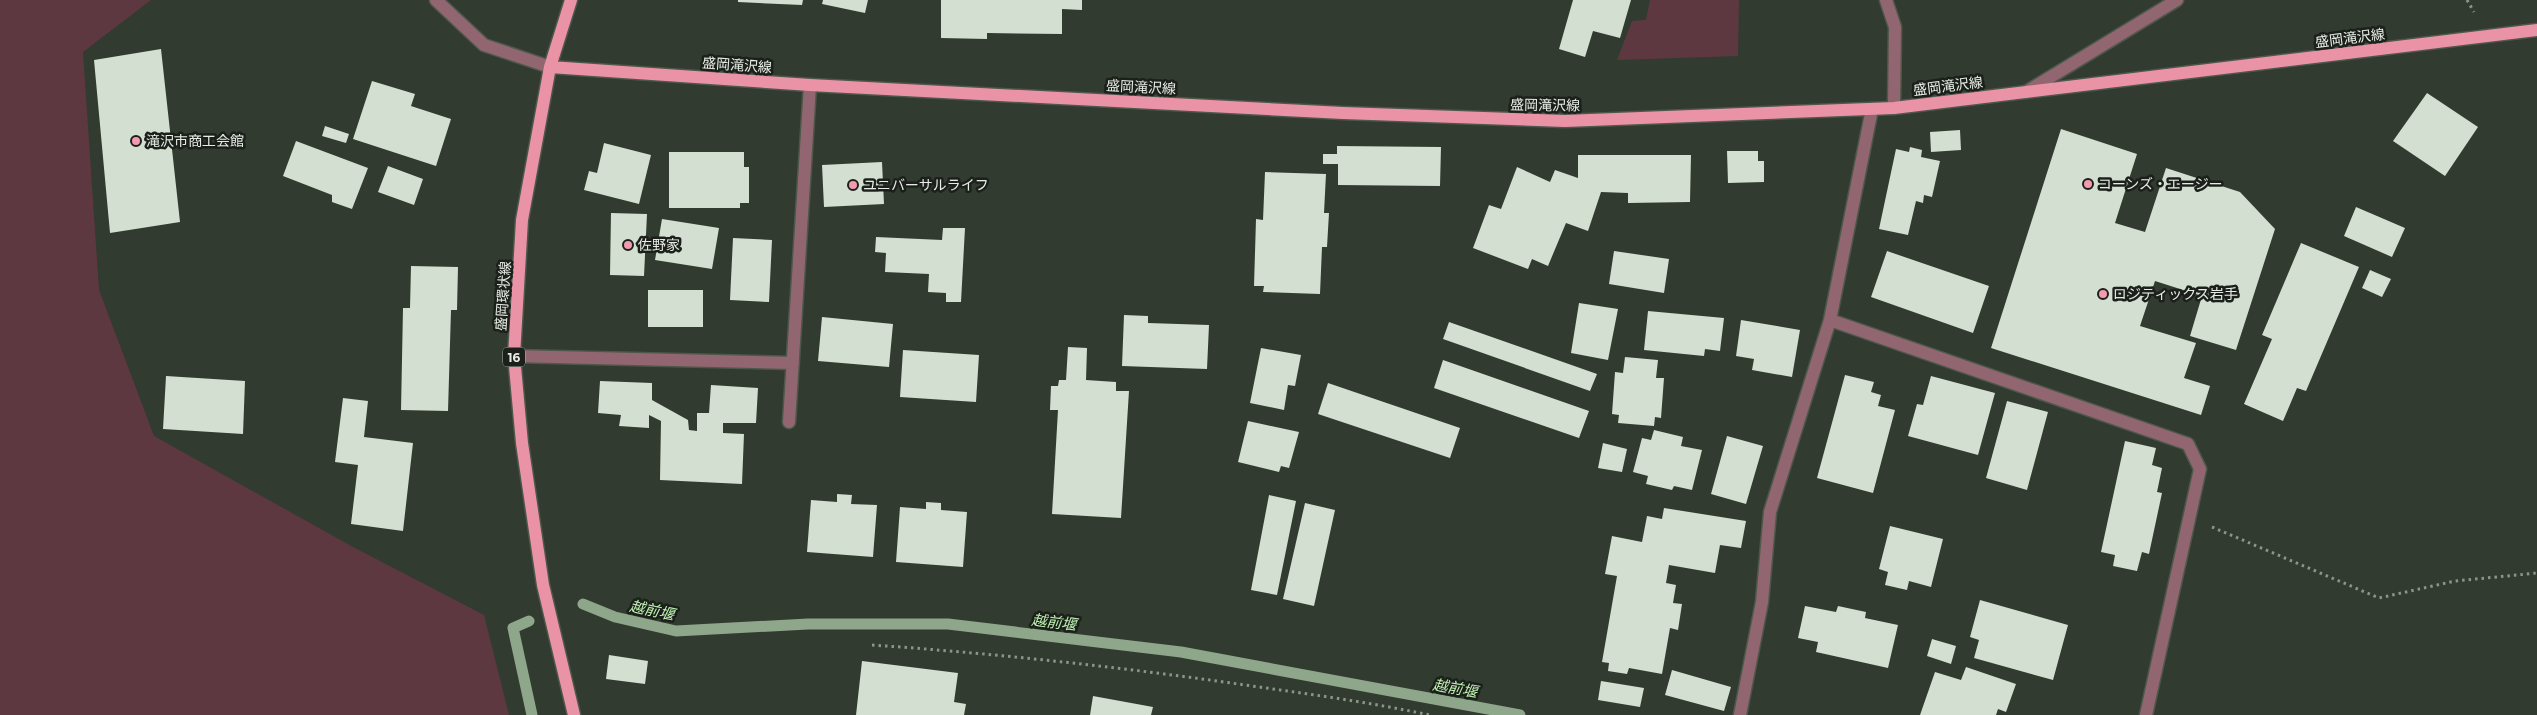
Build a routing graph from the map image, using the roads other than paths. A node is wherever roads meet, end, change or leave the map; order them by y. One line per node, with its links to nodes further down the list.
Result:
1 (436, 0): 6 (street)
2 (571, 0): 6 (main road, 盛岡環状線 / 16)
3 (1886, 0): 9 (street)
4 (2177, 0): 8 (street)
5 (2537, 30): 8 (main road, 盛岡滝沢線)
6 (550, 67): 7 (main road, 盛岡滝沢線); 12 (main road, 盛岡環状線 / 16)
7 (810, 85): 10 (main road, 盛岡滝沢線); 13 (street)
8 (2026, 92): 9 (main road, 盛岡滝沢線)
9 (1894, 108): 10 (main road, 盛岡滝沢線)
10 (1872, 109): 11 (street)
11 (1830, 320): 16 (street); 17 (street)
12 (514, 356): 13 (street); 15 (main road, 盛岡環状線 / 16)
13 (793, 363): 14 (street)
14 (790, 422)
15 (574, 715)
16 (1740, 715)
17 (2146, 715)

